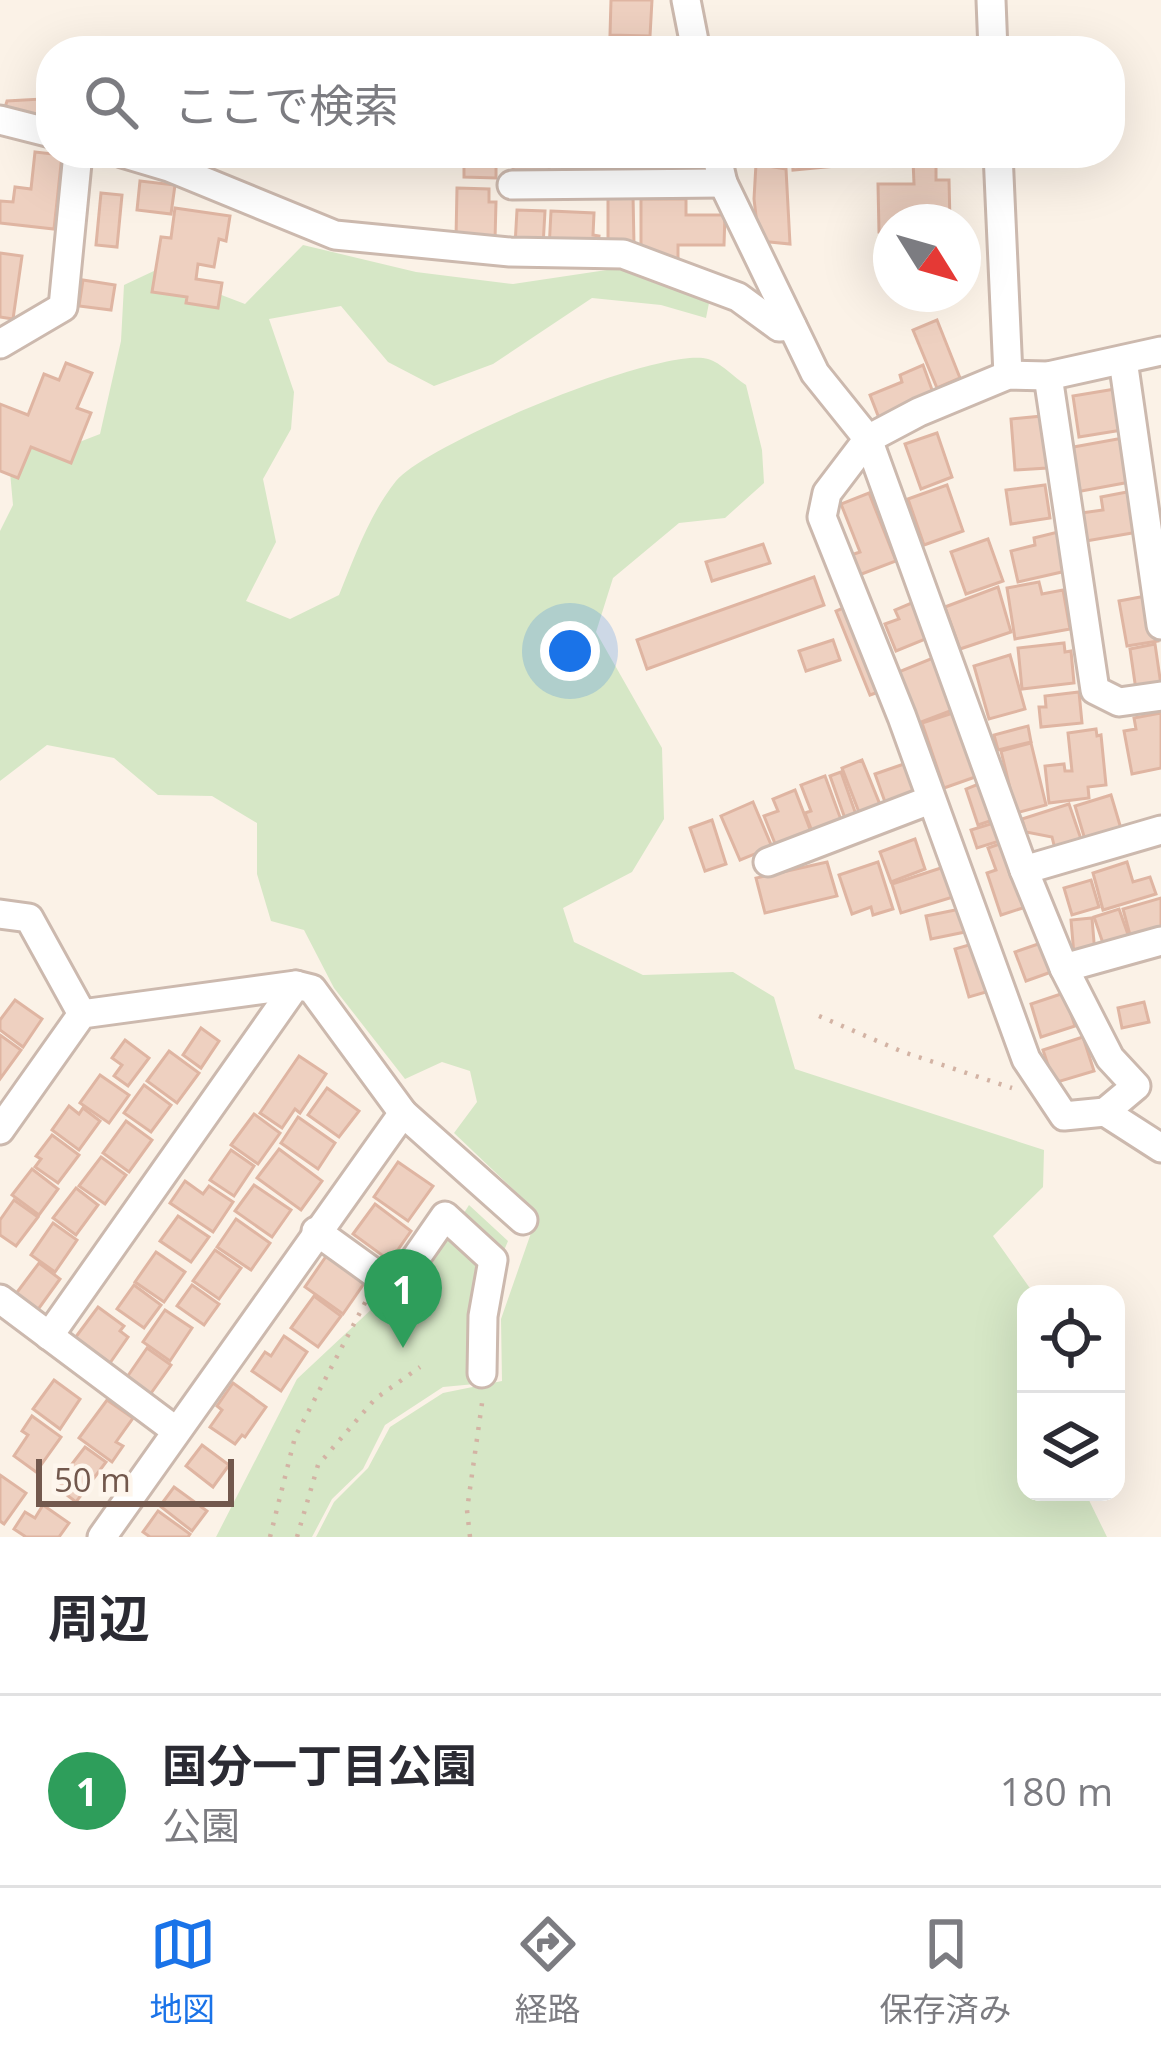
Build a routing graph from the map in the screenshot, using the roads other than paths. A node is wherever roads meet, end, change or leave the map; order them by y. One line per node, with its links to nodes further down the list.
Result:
1 (686, 0): 3 (street)
2 (991, 0): 4 (street)
3 (693, 36)
4 (992, 36)
5 (0, 119): 6 (street)
6 (36, 129)
7 (76, 168): 14 (street)
8 (172, 168): 13 (street)
9 (720, 168): 11 (street)
10 (999, 168): 17 (street)
11 (723, 183): 12 (street); 13 (street)
12 (512, 185)
13 (792, 326): 19 (street)
14 (0, 344)
15 (1161, 351): 16 (street)
16 (1123, 360): 18 (street); 20 (street)
17 (1008, 374): 18 (street); 19 (street)
18 (1048, 376): 21 (street)
19 (868, 439): 22 (street); 25 (street)
20 (1161, 625)
21 (1161, 696)
22 (930, 800): 24 (street); 32 (street)
23 (1161, 830): 25 (street)
24 (768, 862)
25 (1024, 870): 28 (street)
26 (0, 914): 30 (street)
27 (1161, 941): 28 (street)
28 (1064, 968): 31 (street)
29 (296, 985): 30 (street); 33 (street); 39 (street)
30 (82, 1014): 34 (street)
31 (1148, 1092): 32 (street)
32 (1105, 1112): 35 (street)
33 (403, 1113): 36 (street); 37 (street)
34 (0, 1130)
35 (1161, 1148)
36 (523, 1220)
37 (316, 1231): 40 (street); 41 (street)
38 (0, 1299): 39 (street)
39 (49, 1336): 41 (street)
40 (482, 1373)
41 (175, 1430): 42 (street)
42 (102, 1537)

